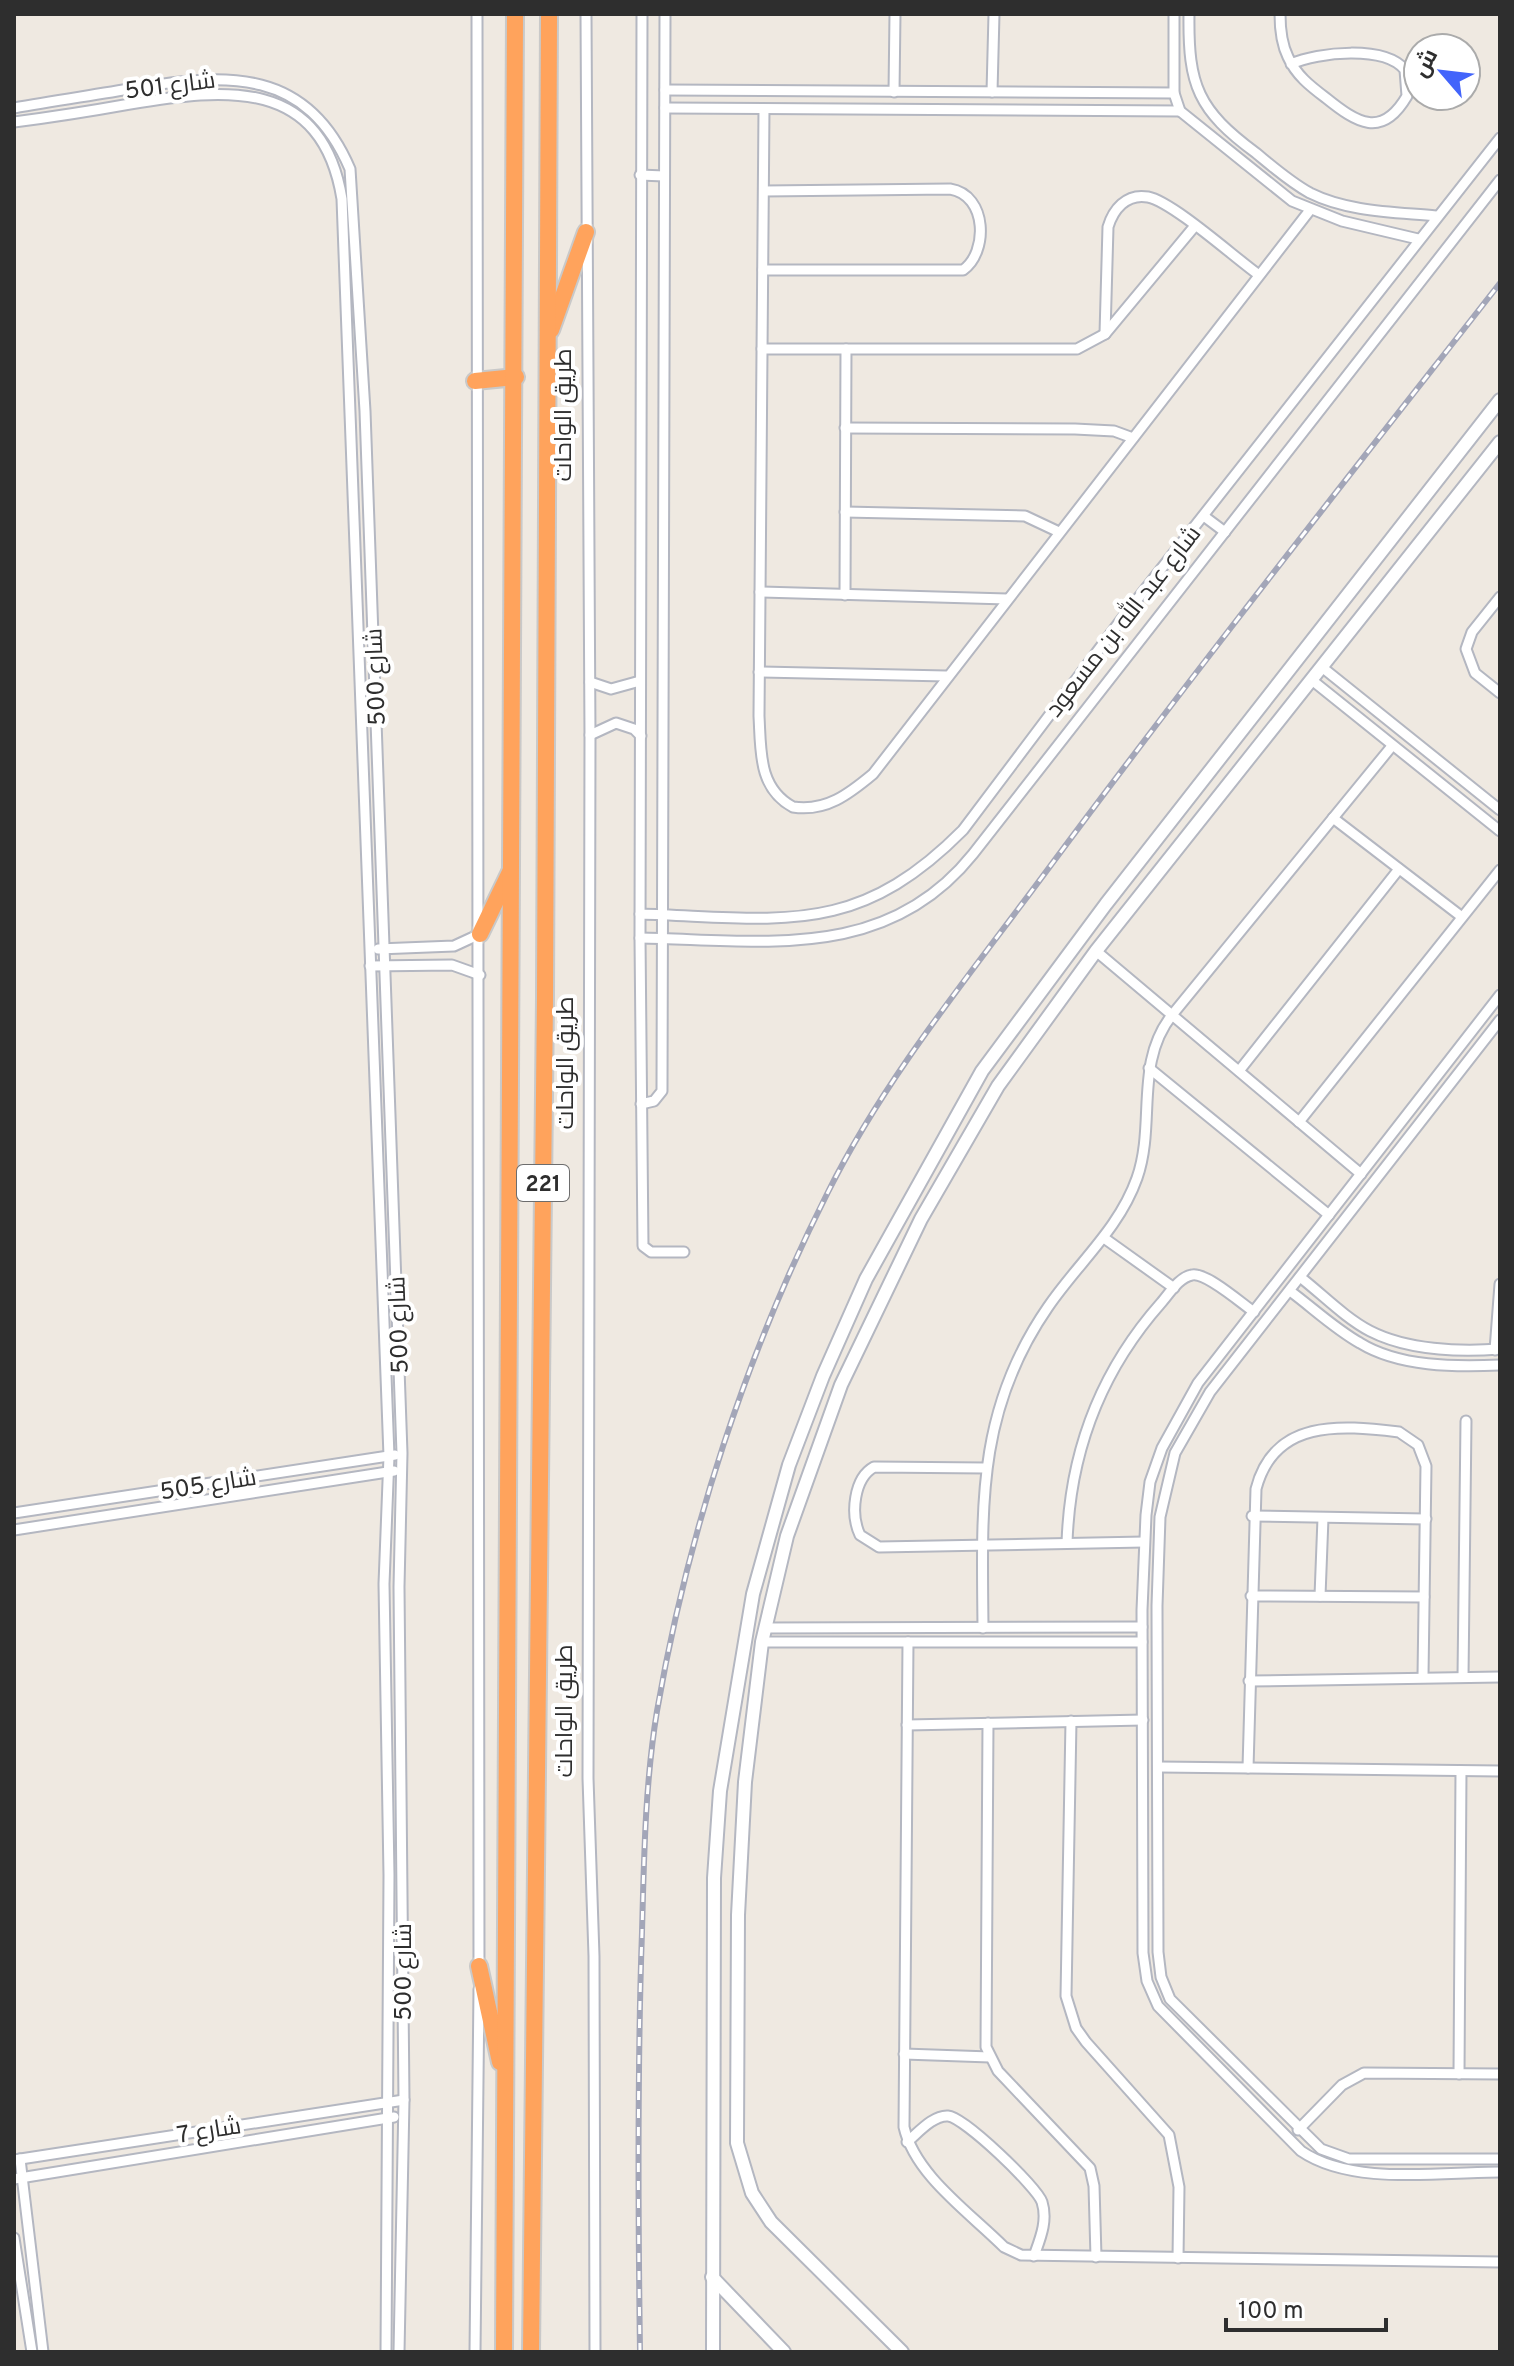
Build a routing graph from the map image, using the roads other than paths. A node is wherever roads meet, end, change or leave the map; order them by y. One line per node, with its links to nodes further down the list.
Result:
1 (477, 14): 45 (street)
2 (515, 14): 44 (highway, طريق الواحات / 221)
3 (549, 14): 41 (highway, طريق الواحات / 221)
4 (586, 14): 34 (street, طريق الواحات / 221)
5 (642, 14): 27 (street)
6 (665, 14): 13 (street)
7 (895, 14): 14 (street)
8 (994, 14): 15 (street)
9 (1174, 14): 16 (street)
10 (1189, 14): 23 (street)
11 (1280, 14): 12 (street)
12 (1291, 64): 12 (street)
13 (665, 90): 14 (street); 18 (street)
14 (894, 92): 15 (street)
15 (992, 92): 16 (street)
16 (1174, 93): 20 (street)
17 (14, 108): 25 (street, شارع 501)
18 (665, 108): 19 (street); 28 (street)
19 (764, 109): 20 (street); 30 (street)
20 (1180, 111): 24 (street)
21 (14, 122): 26 (street, شارع 501)
22 (1500, 138): 32 (street, شارع عبد الله بن مسعود)
23 (1253, 152): 24 (street); 32 (street)
24 (1244, 164): 31 (street)
25 (350, 169): 26 (street); 39 (street, شارع 501)
26 (338, 173): 38 (street, شارع 501)
27 (640, 175): 28 (street); 65 (street)
28 (664, 176): 83 (street)
29 (1500, 180): 57 (street, شارع عبد الله بن مسعود)
30 (764, 191): 36 (street); 36 (street)
31 (1310, 210): 35 (street); 37 (street)
32 (1436, 216): 35 (street, شارع عبد الله بن مسعود)
33 (1194, 227): 37 (street); 40 (street); 40 (street)
34 (586, 232): 41 (highway); 67 (street, طريق الواحات / 221)
35 (1418, 239): 55 (street, شارع عبد الله بن مسعود)
36 (763, 270): 42 (street)
37 (1259, 275): 48 (street)
38 (345, 298): 39 (street); 52 (street, شارع 500)
39 (359, 298): 53 (street, شارع 500)
40 (1105, 334): 43 (street)
41 (546, 343): 193 (highway, طريق الواحات / 221)
42 (762, 349): 43 (street); 58 (street)
43 (846, 349): 47 (street)
44 (516, 377): 45 (highway); 79 (highway, طريق الواحات / 221)
45 (475, 381): 85 (street)
46 (1500, 400): 50 (street)
47 (845, 428): 48 (street); 54 (street)
48 (1133, 438): 56 (street)
49 (1500, 442): 51 (street)
50 (1447, 468): 51 (street); 95 (street)
51 (1468, 484): 62 (street)
52 (355, 512): 53 (street); 70 (street, شارع 500)
53 (369, 512): 69 (street, شارع 500)
54 (845, 512): 56 (street); 59 (street)
55 (1205, 517): 57 (street); 83 (street, شارع عبد الله بن مسعود)
56 (1059, 532): 61 (street)
57 (1225, 532): 87 (street, شارع عبد الله بن مسعود)
58 (760, 592): 59 (street); 63 (street)
59 (845, 595): 61 (street)
60 (1500, 597): 68 (street)
61 (1007, 599): 64 (street)
62 (1323, 668): 66 (street); 76 (street)
63 (759, 672): 64 (street); 64 (street)
64 (946, 676)
65 (640, 681): 67 (street); 72 (street)
66 (1313, 681): 73 (street); 90 (street)
67 (590, 682): 71 (street, طريق الواحات / 221)
68 (1500, 693)
69 (376, 717): 70 (street); 74 (street, شارع 500)
70 (361, 718): 75 (street, شارع 500)
71 (590, 735): 72 (street); 194 (street, طريق الواحات / 221)
72 (641, 736): 82 (street)
73 (1392, 746): 77 (street); 78 (street)
74 (379, 799): 75 (street); 88 (street, شارع 500)
75 (364, 800): 89 (street, شارع 500)
76 (1500, 810)
77 (1333, 818): 80 (street); 96 (street)
78 (1500, 831)
79 (512, 867): 85 (highway); 162 (highway, طريق الواحات / 221)
80 (1399, 869): 84 (street); 102 (street)
81 (1500, 870): 84 (street)
82 (640, 914): 83 (street, شارع عبد الله بن مسعود); 86 (street)
83 (661, 915): 87 (street)
84 (1462, 917): 104 (street)
85 (480, 934): 88 (street); 93 (street)
86 (640, 938): 87 (street, شارع عبد الله بن مسعود); 103 (street)
87 (661, 938): 103 (street)
88 (384, 948): 89 (street); 92 (street, شارع 500)
89 (369, 949): 91 (street, شارع 500)
90 (1096, 951): 96 (street); 97 (street)
91 (370, 966): 92 (street); 99 (street, شارع 500)
92 (385, 966): 93 (street); 100 (street, شارع 500)
93 (480, 975): 155 (street)
94 (1500, 995): 105 (street)
95 (1029, 1006): 97 (street); 167 (street)
96 (1172, 1015): 101 (street); 102 (street)
97 (1046, 1019): 136 (street)
98 (1500, 1020): 109 (street)
99 (374, 1056): 100 (street); 118 (street, شارع 500)
100 (389, 1056): 117 (street, شارع 500)
101 (1149, 1068): 106 (street); 107 (street)
102 (1239, 1071): 104 (street)
103 (641, 1104): 108 (street)
104 (1299, 1122): 105 (street)
105 (1361, 1174): 106 (street)
106 (1329, 1215): 113 (street)
107 (1104, 1238): 111 (street); 119 (street)
108 (684, 1252)
109 (1300, 1277): 112 (street); 114 (street)
110 (1500, 1284): 114 (street)
111 (1174, 1288): 113 (street); 128 (street)
112 (1290, 1291): 115 (street); 131 (street)
113 (1254, 1312): 127 (street)
114 (1498, 1350)
115 (1500, 1365)
116 (1466, 1421): 142 (street)
117 (402, 1453): 118 (street, شارع 505); 120 (street, شارع 500)
118 (389, 1456): 121 (street, شارع 500); 122 (street, شارع 505)
119 (985, 1468): 129 (street); 129 (street)
120 (402, 1470): 121 (street, شارع 505); 163 (street, شارع 500)
121 (389, 1472): 126 (street, شارع 505); 164 (street, شارع 500)
122 (14, 1512): 126 (street)
123 (1252, 1516): 124 (street); 125 (street); 132 (street)
124 (1323, 1518): 125 (street); 133 (street)
125 (1426, 1519): 134 (street)
126 (15, 1530)
127 (1144, 1542): 128 (street); 130 (street)
128 (1067, 1543): 129 (street)
129 (982, 1544): 137 (street)
130 (1143, 1590): 131 (street); 135 (street)
131 (1157, 1590): 149 (street)
132 (1251, 1596): 133 (street); 144 (street)
133 (1320, 1596): 134 (street)
134 (1424, 1597): 141 (street)
135 (1142, 1627): 137 (street); 140 (street)
136 (765, 1628): 137 (street); 138 (street)
137 (983, 1628)
138 (762, 1642): 139 (street); 168 (street)
139 (908, 1642): 140 (street); 148 (street)
140 (1142, 1642): 145 (street)
141 (1423, 1676): 142 (street); 144 (street)
142 (1463, 1677): 143 (street)
143 (1500, 1677)
144 (1249, 1681): 150 (street)
145 (1143, 1720): 146 (street); 153 (street)
146 (1071, 1721): 147 (street); 182 (street)
147 (988, 1723): 148 (street); 158 (street)
148 (907, 1725): 157 (street)
149 (1159, 1767): 150 (street); 154 (street)
150 (1248, 1768): 151 (street)
151 (1461, 1771): 152 (street); 160 (street)
152 (1500, 1771)
153 (1143, 1861): 154 (street); 159 (street)
154 (1158, 1861): 156 (street)
155 (479, 1966): 162 (highway); 191 (street)
156 (1219, 2051): 159 (street); 169 (street)
157 (904, 2054): 158 (street); 170 (street)
158 (990, 2057): 181 (street)
159 (1209, 2060): 174 (street)
160 (1459, 2074): 161 (street); 169 (street)
161 (1500, 2074)
162 (507, 2092): 192 (highway, طريق الواحات / 221)
163 (404, 2100): 164 (street, شارع 7); 165 (street, شارع 500)
164 (389, 2102): 166 (street, شارع 500); 173 (street, شارع 7)
165 (403, 2115): 166 (street, شارع 7); 178 (street, شارع 500)
166 (389, 2117): 176 (street, شارع 7); 177 (street, شارع 500)
167 (712, 2121): 168 (street); 186 (street)
168 (736, 2121): 197 (street)
169 (1298, 2130): 171 (street)
170 (907, 2142): 180 (street); 180 (street)
171 (1395, 2159): 172 (street); 174 (street)
172 (1500, 2159)
173 (17, 2160): 176 (street)
174 (1395, 2172): 175 (street)
175 (1500, 2172)
176 (17, 2178): 184 (street)
177 (387, 2210): 178 (street); 189 (street, شارع 500)
178 (402, 2210): 190 (street, شارع 500)
179 (14, 2238): 185 (street)
180 (1034, 2256): 181 (street)
181 (1096, 2257): 182 (street)
182 (1178, 2258): 183 (street)
183 (1500, 2262)
184 (32, 2275): 185 (street); 188 (street)
185 (20, 2277): 187 (street)
186 (712, 2277): 195 (street); 196 (street)
187 (32, 2352)
188 (43, 2352)
189 (386, 2352)
190 (399, 2352)
191 (475, 2352)
192 (504, 2352)
193 (531, 2352)
194 (595, 2352)
195 (713, 2352)
196 (784, 2352)
197 (902, 2352)

